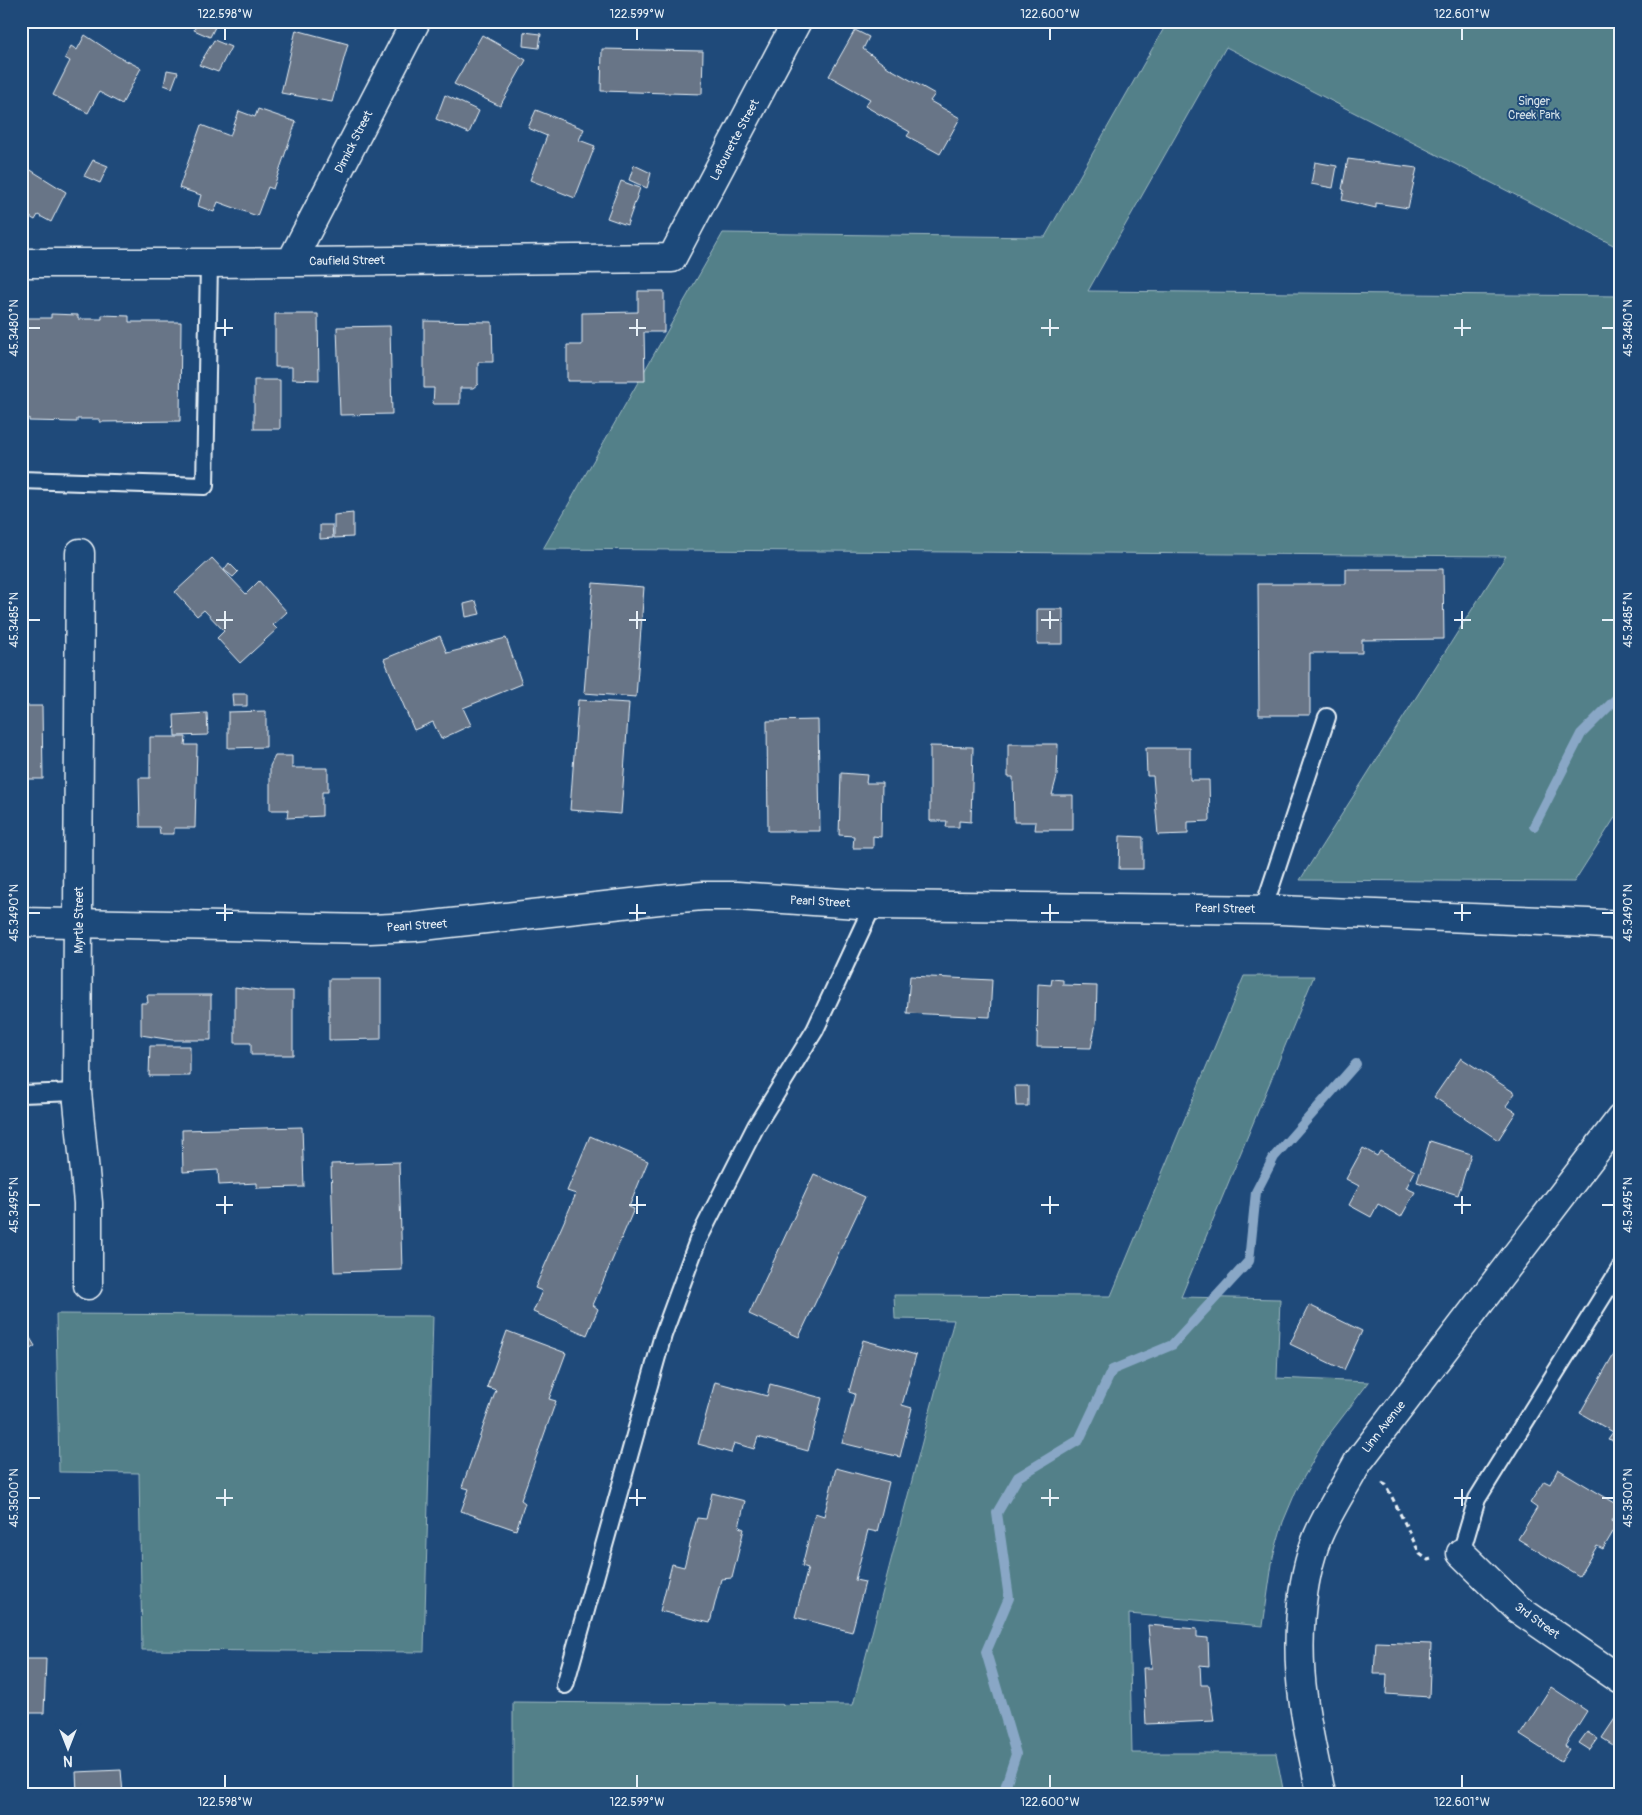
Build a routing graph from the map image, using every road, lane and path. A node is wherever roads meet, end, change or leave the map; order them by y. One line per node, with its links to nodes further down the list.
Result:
1 (416, 21): 4 (street, Dimick Street)
2 (797, 21): 3 (street, Latourette Street)
3 (672, 258): 4 (street, Caufield Street)
4 (291, 262): 6 (street, Caufield Street)
5 (21, 263): 6 (street, Caufield Street)
6 (210, 263): 7 (lane)
7 (21, 480)
8 (80, 553): 13 (street, Myrtle Street)
9 (1327, 717): 11 (lane)
10 (873, 905): 11 (street, Pearl Street); 13 (street, Pearl Street); 24 (lane)
11 (1264, 910): 14 (street, Pearl Street)
12 (21, 922): 13 (street, Pearl Street)
13 (79, 924): 15 (street, Myrtle Street)
14 (1621, 925)
15 (77, 1092): 16 (lane); 19 (street, Myrtle Street)
16 (21, 1094)
17 (1621, 1118): 25 (street, Linn Avenue)
18 (1621, 1267): 21 (lane)
19 (88, 1285)
20 (1386, 1485): 22 (path)
21 (1461, 1553): 23 (street, 3rd Street)
22 (1428, 1560)
23 (1621, 1680)
24 (565, 1686)
25 (1321, 1794)

